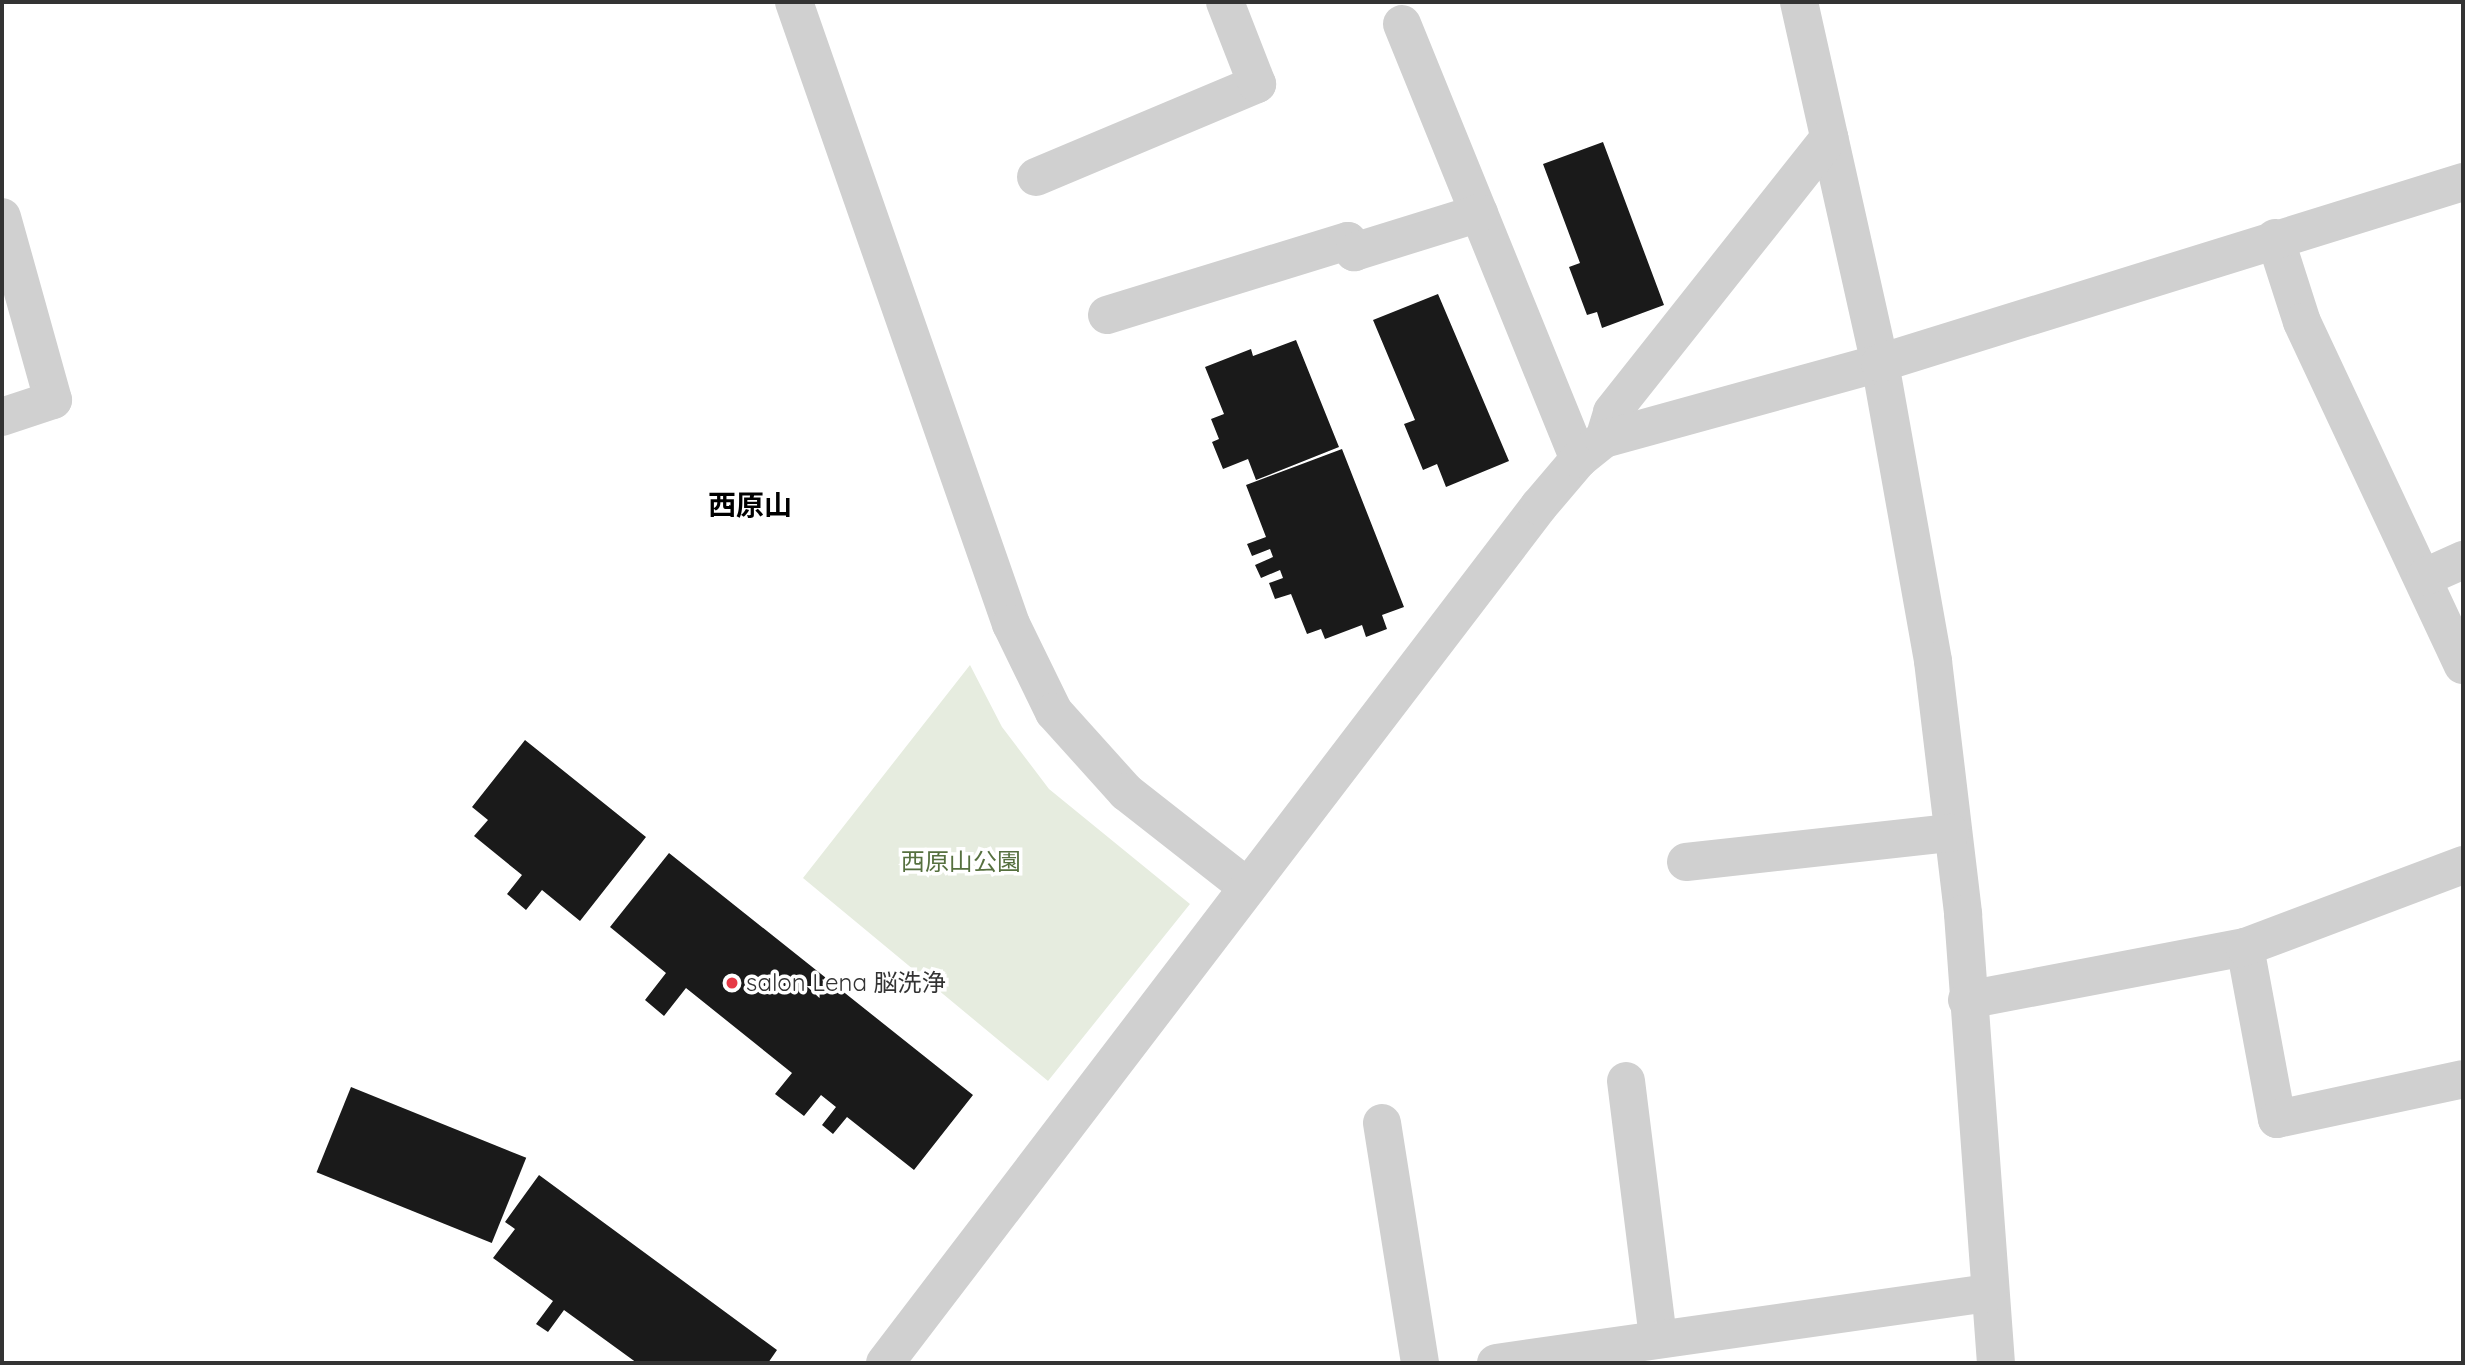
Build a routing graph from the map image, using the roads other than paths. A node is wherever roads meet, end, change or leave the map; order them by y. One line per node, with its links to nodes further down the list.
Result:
1 (794, 2): 21 (street)
2 (1225, 2): 6 (street)
3 (1799, 2): 5 (street)
4 (1402, 24): 8 (street)
5 (1829, 138): 12 (street); 14 (street)
6 (1036, 177)
7 (2463, 181): 10 (street)
8 (1479, 213): 11 (street); 14 (street)
9 (2, 218): 13 (street)
10 (2275, 238): 12 (street); 16 (street)
11 (1107, 315)
12 (1880, 363): 14 (street); 18 (street)
13 (2, 417)
14 (1591, 449): 21 (street)
15 (2463, 560): 16 (street)
16 (2425, 577): 17 (street)
17 (2463, 664)
18 (1950, 833): 19 (street); 23 (street)
19 (1686, 862)
20 (2463, 866): 22 (street)
21 (1246, 886): 30 (street)
22 (2245, 947): 23 (street); 24 (street)
23 (1967, 1000): 27 (street)
24 (2463, 1079)
25 (1626, 1081): 28 (street)
26 (1382, 1123): 31 (street)
27 (1988, 1293): 28 (street); 33 (street)
28 (1658, 1337): 29 (street)
29 (1599, 1357): 32 (street)
30 (885, 1363)
31 (1420, 1363)
32 (1496, 1363)
33 (1996, 1363)

